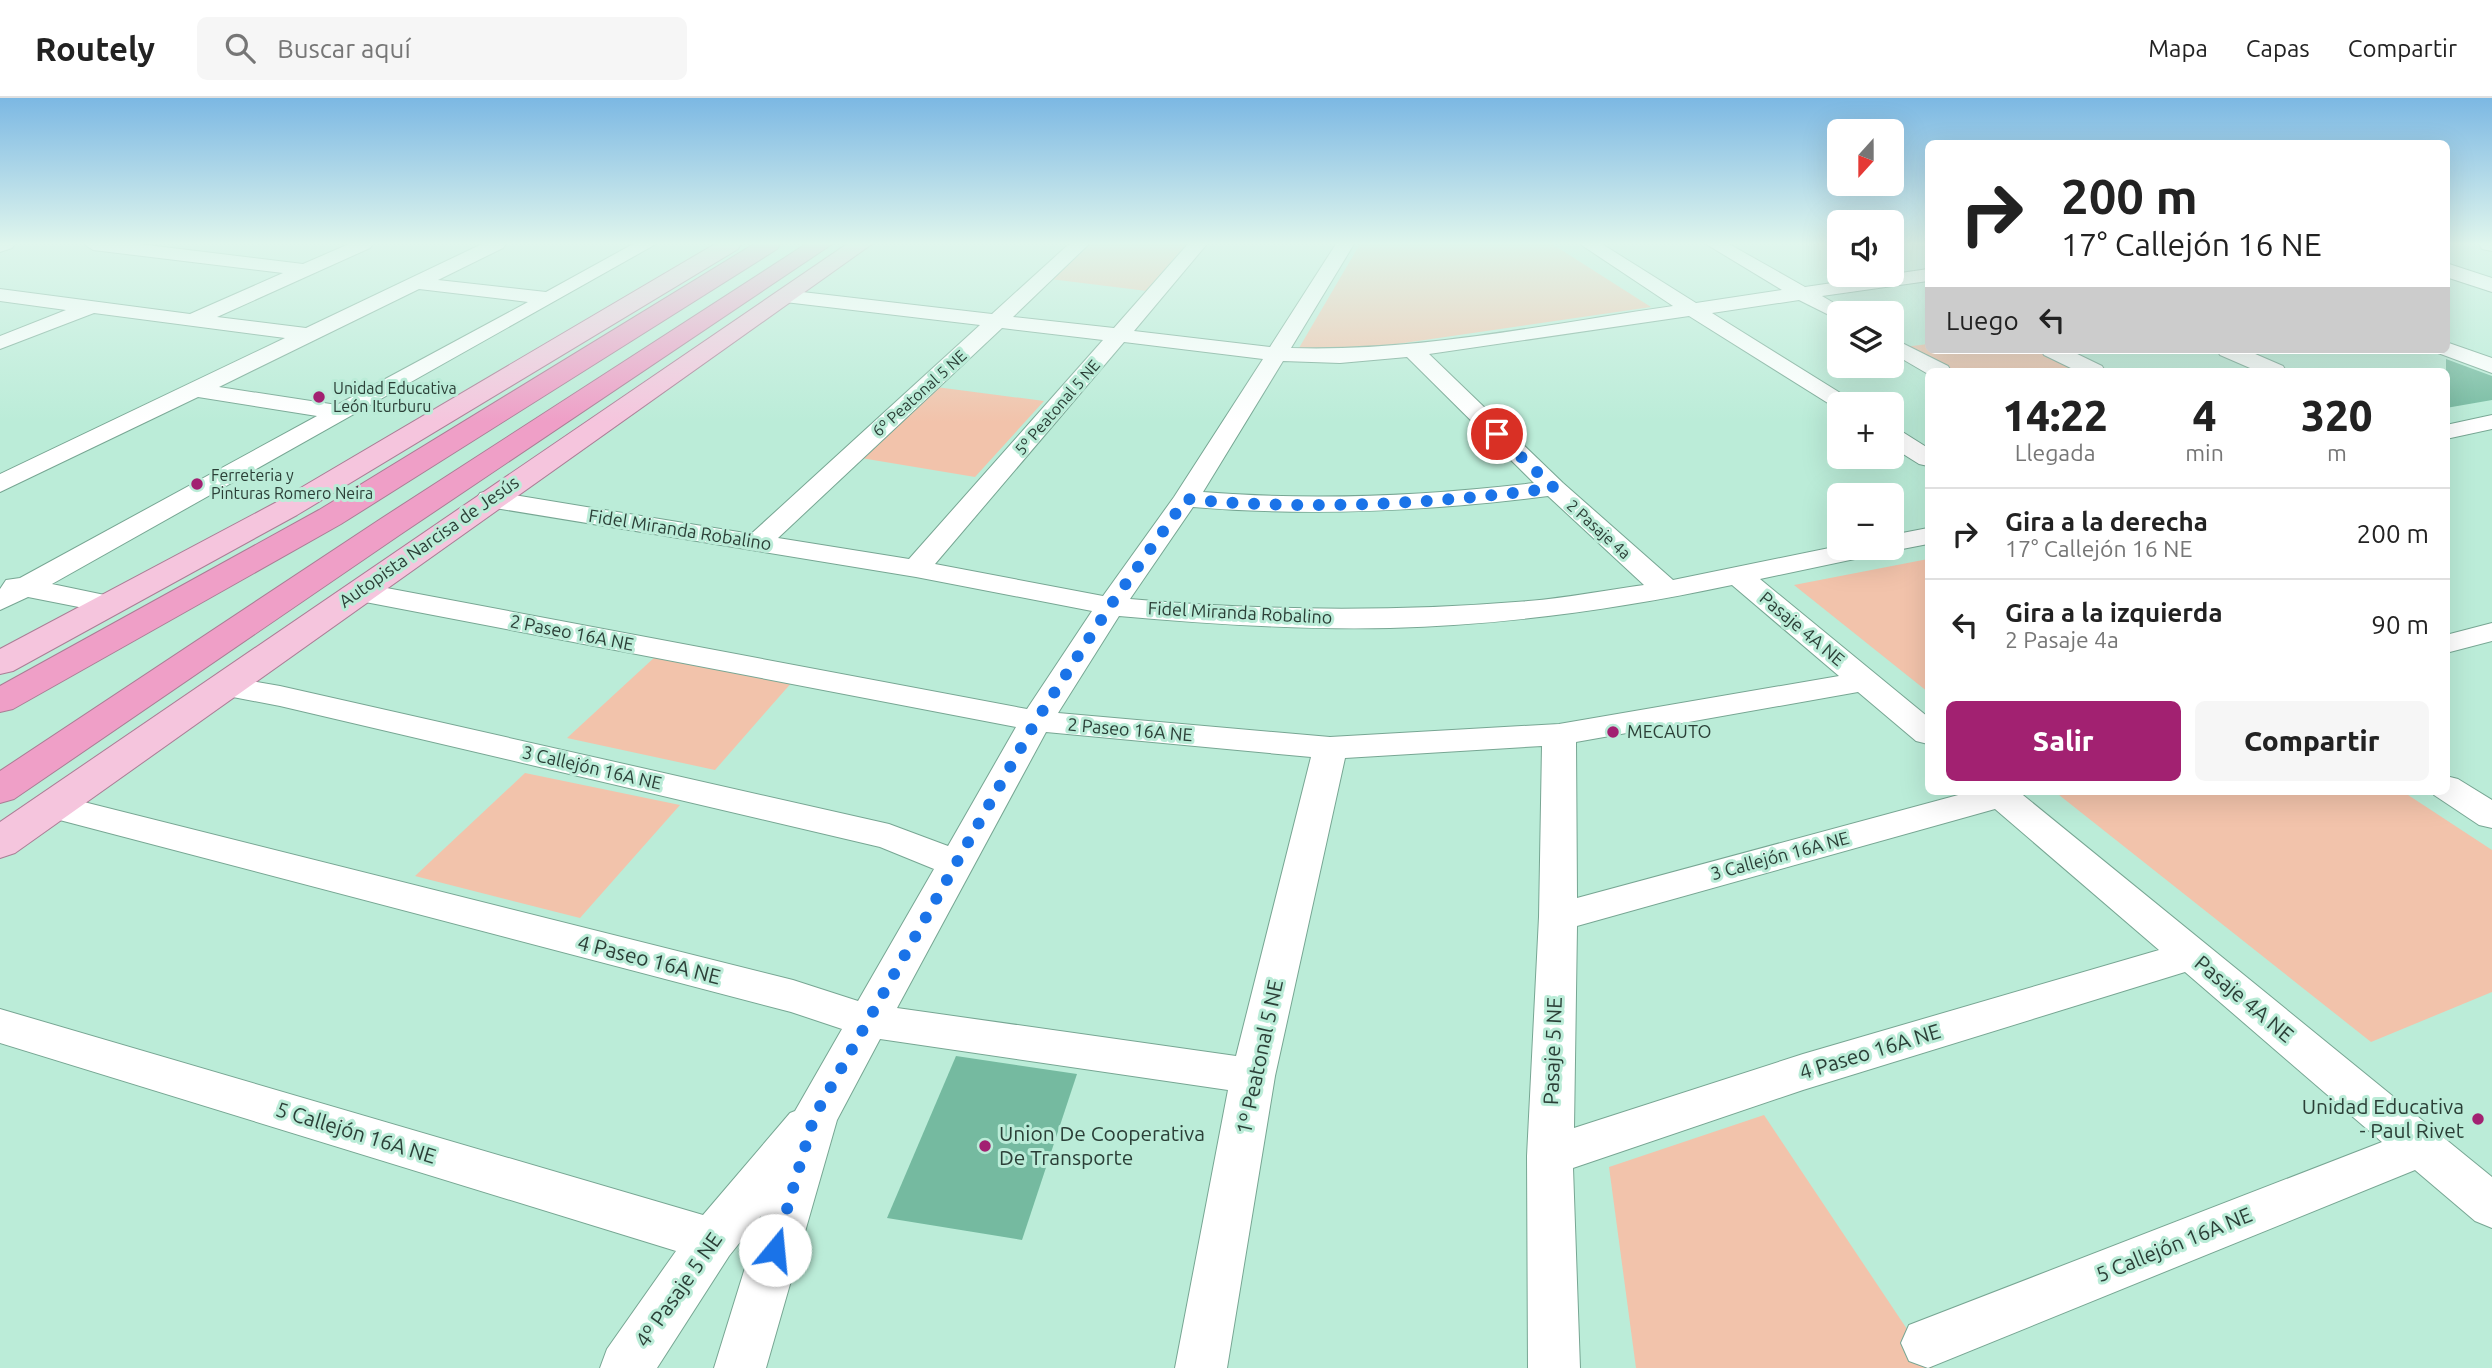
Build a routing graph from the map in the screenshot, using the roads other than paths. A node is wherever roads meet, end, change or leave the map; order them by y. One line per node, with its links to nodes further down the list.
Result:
1 (64, 303): 15 (street)
2 (231, 303): 17 (street)
3 (374, 303): 19 (street)
4 (539, 303): 36 (street)
5 (631, 303): 25 (main road)
6 (674, 303): 45 (highway)
7 (731, 303): 46 (highway, Autopista Narcisa de Jesús)
8 (774, 303): 33 (main road, Autopista Narcisa de Jesús)
9 (849, 303): 18 (street)
10 (1016, 303): 18 (street, 6º Peatonal 5 NE)
11 (1147, 303): 20 (street, 5º Peatonal 5 NE)
12 (1309, 303): 26 (street)
13 (1683, 303): 16 (street)
14 (1731, 303): 16 (street)
15 (93, 307): 17 (street); 21 (street)
16 (1692, 309): 22 (street); 35 (street)
17 (193, 320): 19 (street)
18 (998, 320): 20 (street); 49 (street, 6º Peatonal 5 NE)
19 (308, 335): 34 (street)
20 (1119, 335): 26 (street); 51 (street, 5º Peatonal 5 NE)
21 (0, 344)
22 (1412, 350): 26 (street); 42 (street, 2 Pasaje 4a)
23 (2450, 350): 29 (street)
24 (1904, 351): 30 (street)
25 (548, 353): 45 (highway); 56 (main road)
26 (1278, 354): 44 (street)
27 (2060, 354): 31 (street)
28 (2237, 354): 32 (street)
29 (2492, 366)
30 (1935, 368)
31 (2088, 368)
32 (2268, 368)
33 (677, 370): 43 (main road, Autopista Narcisa de Jesús); 46 (highway)
34 (195, 390): 36 (street); 41 (street)
35 (1827, 394)
36 (341, 413): 53 (street)
37 (2492, 422): 38 (street)
38 (2450, 431)
39 (1904, 444): 40 (street)
40 (1925, 457)
41 (0, 484)
42 (1554, 488): 44 (street); 54 (street, 2 Pasaje 4a)
43 (489, 499): 49 (street, Fidel Miranda Robalino); 55 (main road, Autopista Narcisa de Jesús)
44 (1186, 499): 57 (street)
45 (354, 502): 63 (highway)
46 (413, 512): 68 (highway, Autopista Narcisa de Jesús)
47 (1925, 537): 48 (street)
48 (1904, 541)
49 (757, 543): 51 (street, Fidel Miranda Robalino)
50 (1827, 557): 52 (street, Fidel Miranda Robalino)
51 (916, 569): 57 (street, Fidel Miranda Robalino)
52 (1740, 577): 54 (street, Fidel Miranda Robalino); 61 (street, Pasaje 4A NE)
53 (8, 590): 56 (street)
54 (1667, 590): 57 (street, Fidel Miranda Robalino)
55 (360, 592): 62 (main road, Autopista Narcisa de Jesús); 64 (street, 2 Paseo 16A NE)
56 (109, 604): 60 (main road)
57 (1110, 606): 64 (street)
58 (2492, 632): 59 (street)
59 (2450, 643)
60 (0, 663)
61 (1865, 681): 65 (street, Pasaje 4A NE); 66 (street, 2 Paseo 16A NE)
62 (223, 686): 72 (main road, Autopista Narcisa de Jesús); 75 (street, 3 Callejón 16A NE)
63 (0, 701)
64 (1036, 721): 67 (street, 2 Paseo 16A NE); 75 (street)
65 (1925, 731)
66 (1559, 734): 67 (street, 2 Paseo 16A NE); 76 (street, Pasaje 5 NE)
67 (1330, 748): 80 (street, 1º Peatonal 5 NE)
68 (0, 790)
69 (2450, 790): 73 (street)
70 (1992, 795): 76 (street, 3 Callejón 16A NE)
71 (2001, 795): 77 (street, Pasaje 4A NE)
72 (52, 806): 74 (main road, Autopista Narcisa de Jesús); 78 (street, 4 Paseo 16A NE)
73 (2492, 816)
74 (0, 843)
75 (957, 864): 78 (street)
76 (1558, 917): 83 (street, Pasaje 5 NE)
77 (2192, 954): 82 (street, Pasaje 4A NE); 83 (street, 4 Paseo 16A NE)
78 (870, 1021): 80 (street, 4 Paseo 16A NE); 81 (street)
79 (0, 1026): 85 (street, 5 Callejón 16A NE)
80 (1253, 1076): 89 (street, 1º Peatonal 5 NE)
81 (814, 1117): 85 (street, 4º Pasaje 5 NE); 88 (street)
82 (2421, 1147): 84 (street, Pasaje 4A NE); 86 (street, 5 Callejón 16A NE)
83 (1550, 1156): 90 (street, Pasaje 5 NE)
84 (2492, 1206)
85 (712, 1241): 87 (street, 4º Pasaje 5 NE)
86 (1927, 1343)
87 (625, 1368)
88 (740, 1368)
89 (1201, 1368)
90 (1554, 1368)

